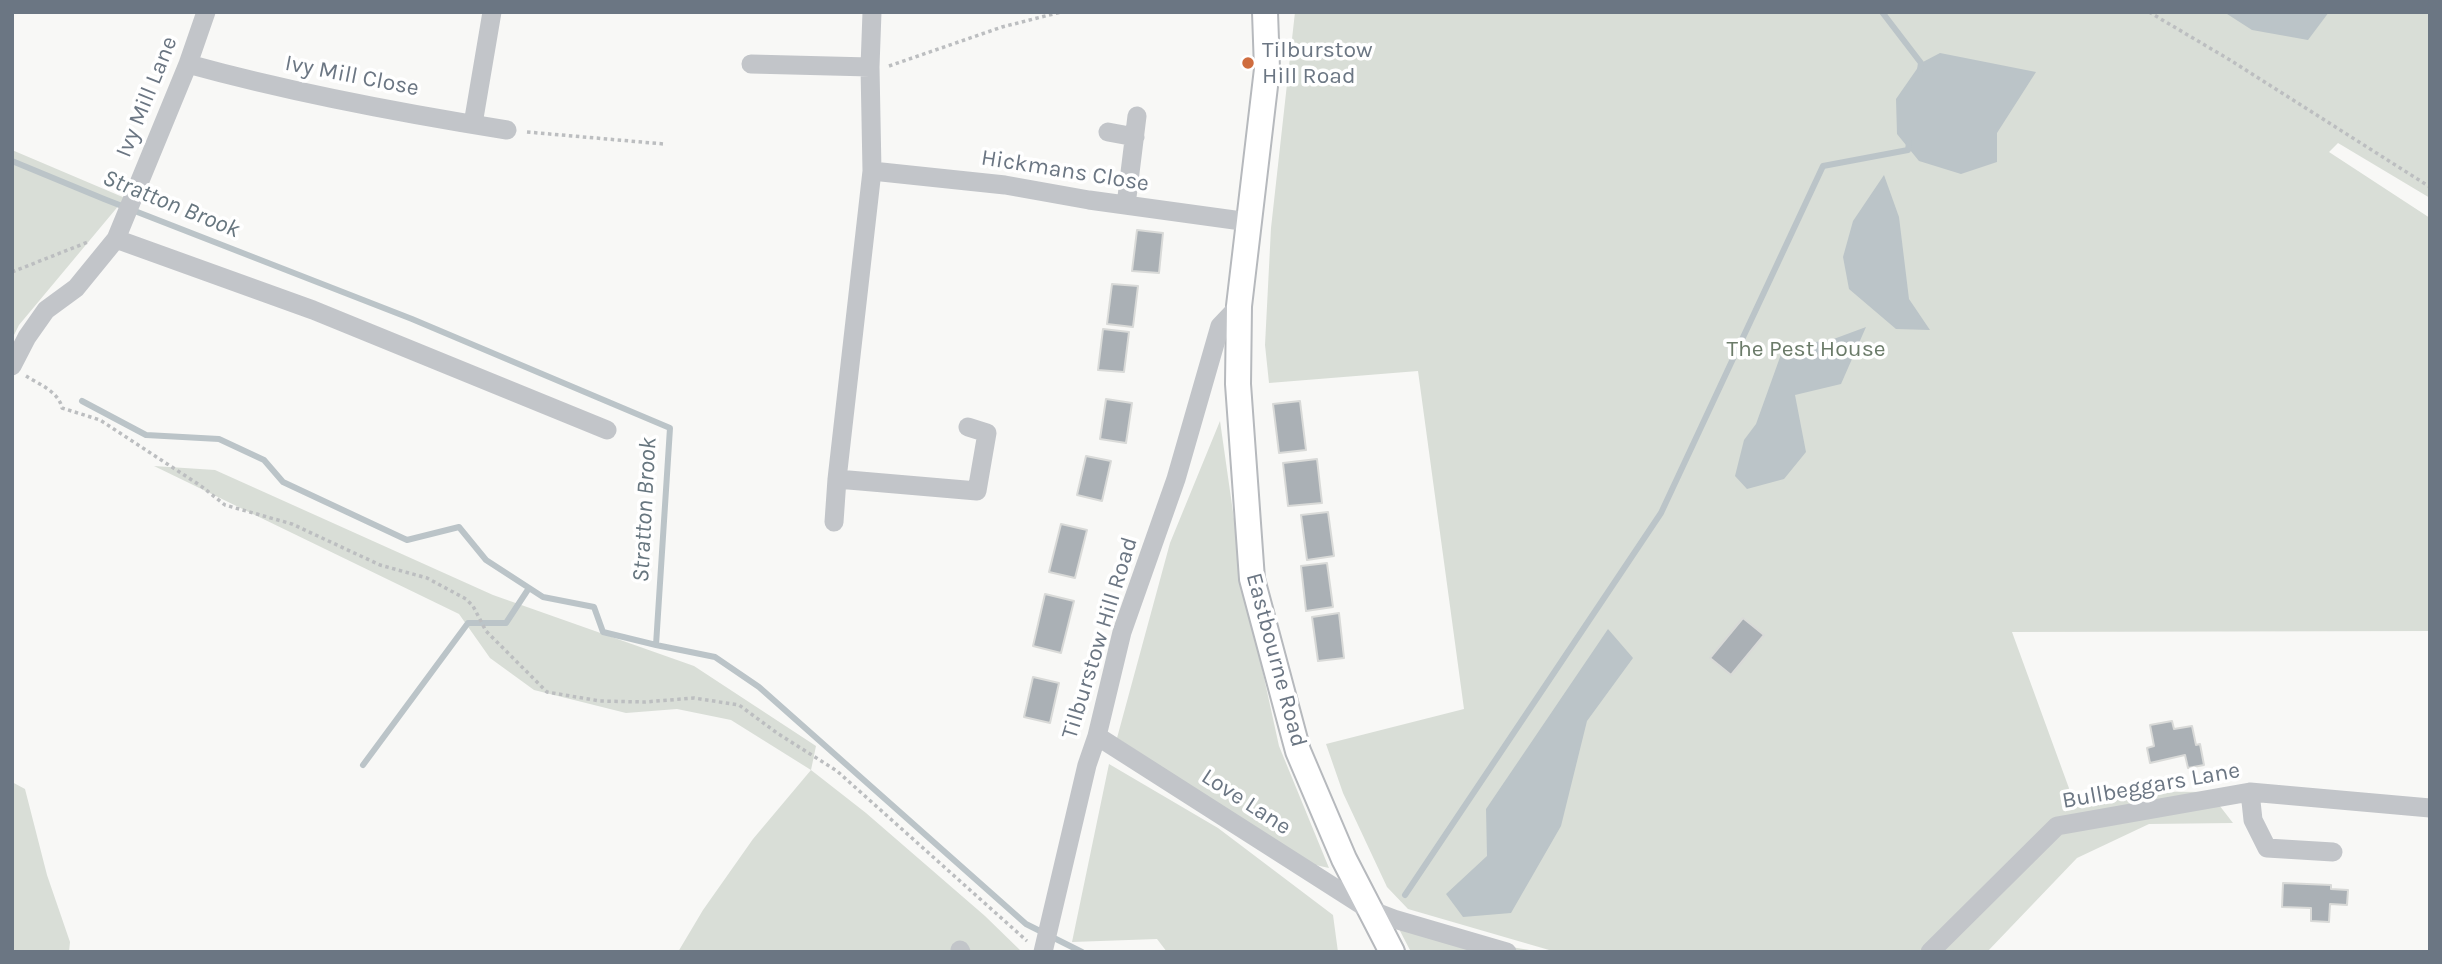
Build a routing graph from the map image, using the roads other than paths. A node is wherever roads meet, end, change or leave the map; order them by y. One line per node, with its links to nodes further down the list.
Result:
1 (206, 12): 5 (street, Ivy Mill Lane)
2 (492, 12): 9 (street)
3 (872, 12): 7 (street)
4 (1265, 12): 15 (main road, Eastbourne Road)
5 (188, 64): 9 (street, Ivy Mill Close); 16 (street, Ivy Mill Lane)
6 (751, 64): 7 (street)
7 (870, 67): 13 (street)
8 (1137, 116): 12 (street)
9 (473, 124): 10 (street, Ivy Mill Close)
10 (507, 130)
11 (1108, 132): 12 (street)
12 (1135, 137): 14 (street)
13 (872, 171): 14 (street, Hickmans Close); 21 (street)
14 (1126, 205): 15 (street, Hickmans Close)
15 (1249, 222): 17 (main road, Eastbourne Road)
16 (116, 239): 18 (street, Ivy Mill Lane); 20 (street)
17 (1238, 306): 23 (street, Tilburstow Hill Road); 27 (main road, Eastbourne Road)
18 (17, 370)
19 (968, 427): 21 (street)
20 (607, 430)
21 (837, 479): 22 (street)
22 (834, 522)
23 (1097, 736): 27 (street, Love Lane); 28 (street, Tilburstow Hill Road)
24 (2250, 792): 25 (street, Bullbeggars Lane); 26 (street); 31 (street, Bullbeggars Lane)
25 (2430, 808)
26 (2333, 852)
27 (1368, 909): 29 (main road, Eastbourne Road); 30 (street)
28 (1046, 943)
29 (1392, 952)
30 (1507, 952)
31 (1930, 952)

